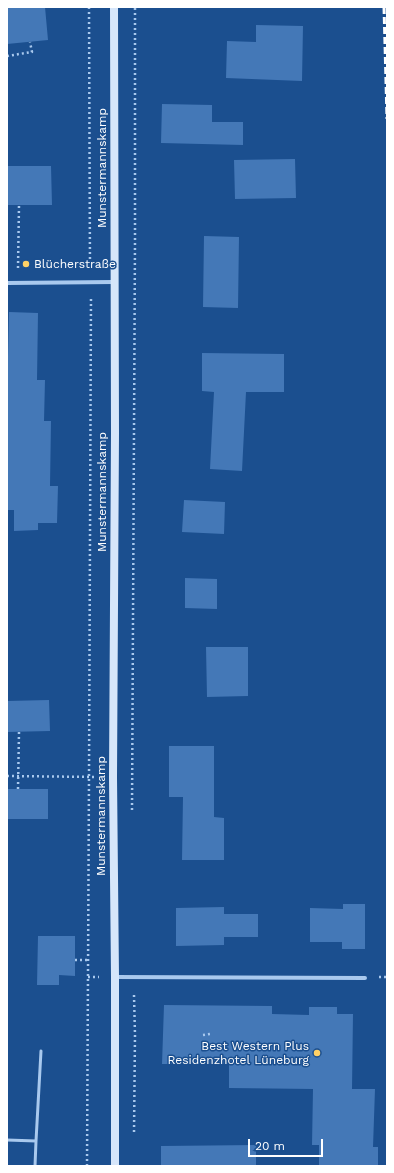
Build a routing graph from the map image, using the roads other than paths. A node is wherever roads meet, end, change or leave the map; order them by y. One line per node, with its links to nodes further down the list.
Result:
1 (114, 7): 2 (street, Munstermannskamp)
2 (114, 282): 3 (street); 4 (street, Munstermannskamp)
3 (7, 283)
4 (115, 977): 5 (street); 10 (street, Munstermannskamp)
5 (365, 978)
6 (41, 1051): 8 (lane)
7 (7, 1140): 8 (lane)
8 (36, 1141): 9 (lane)
9 (35, 1166)
10 (115, 1166)

